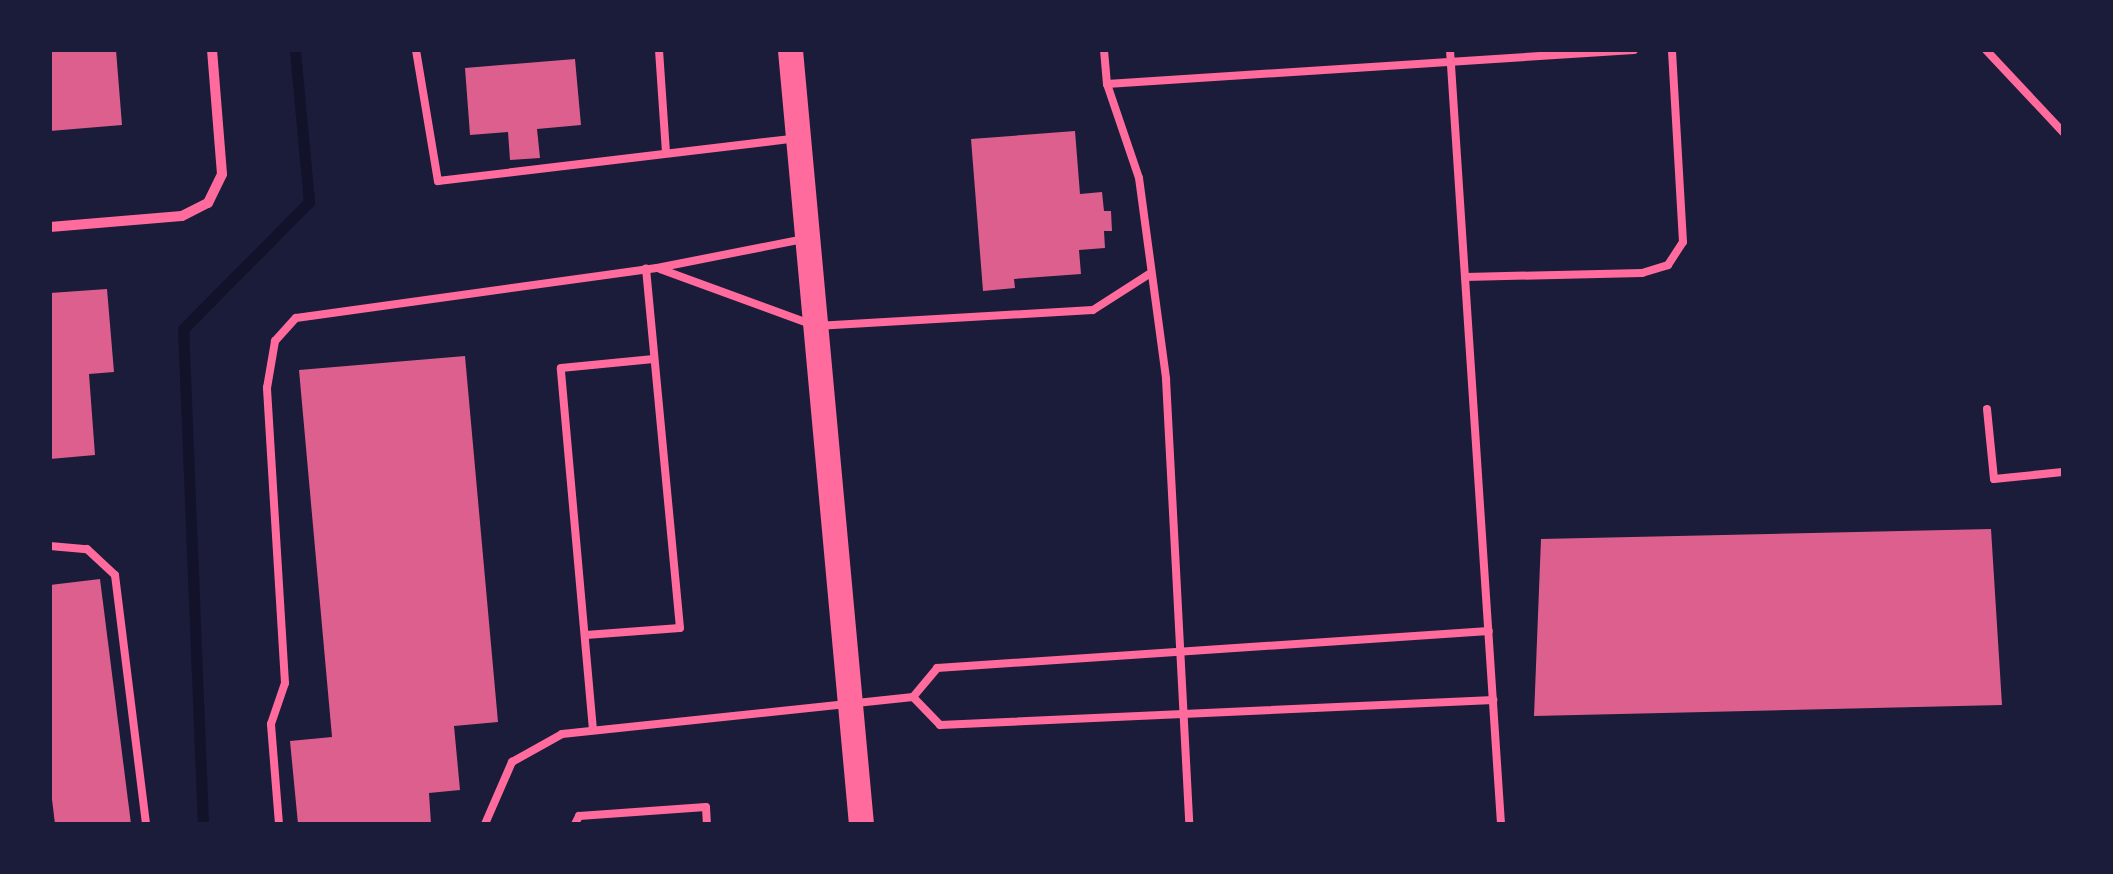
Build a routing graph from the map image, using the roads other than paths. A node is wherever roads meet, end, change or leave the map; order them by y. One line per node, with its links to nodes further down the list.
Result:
1 (212, 50): 14 (street)
2 (416, 50): 13 (lane)
3 (659, 50): 13 (lane)
4 (790, 50): 12 (main road)
5 (1104, 50): 10 (lane)
6 (1634, 50): 9 (lane)
7 (1672, 50): 19 (lane)
8 (1986, 50): 11 (lane)
9 (1450, 55): 10 (lane); 19 (lane)
10 (1108, 84): 18 (lane)
11 (2063, 132)
12 (796, 139): 13 (lane); 15 (main road)
13 (666, 152)
14 (50, 227)
15 (807, 238): 16 (lane); 20 (main road)
16 (657, 268): 17 (lane); 20 (lane)
17 (646, 269): 21 (lane); 34 (lane)
18 (1149, 274): 20 (lane); 27 (lane)
19 (1465, 277): 25 (lane)
20 (816, 326): 30 (main road)
21 (654, 359): 26 (lane); 26 (lane)
22 (1987, 410): 23 (lane)
23 (2063, 472)
24 (50, 546): 33 (lane)
25 (1490, 631): 27 (lane); 29 (lane)
26 (586, 635): 32 (lane)
27 (1179, 652): 28 (lane); 31 (lane)
28 (914, 697): 30 (lane); 31 (lane)
29 (1494, 700): 31 (lane); 40 (lane)
30 (850, 702): 32 (lane); 38 (main road)
31 (1182, 714): 39 (lane)
32 (593, 730): 35 (lane)
33 (146, 824)
34 (278, 824)
35 (485, 824)
36 (575, 824): 37 (lane)
37 (707, 824)
38 (861, 824)
39 (1189, 824)
40 (1501, 824)

